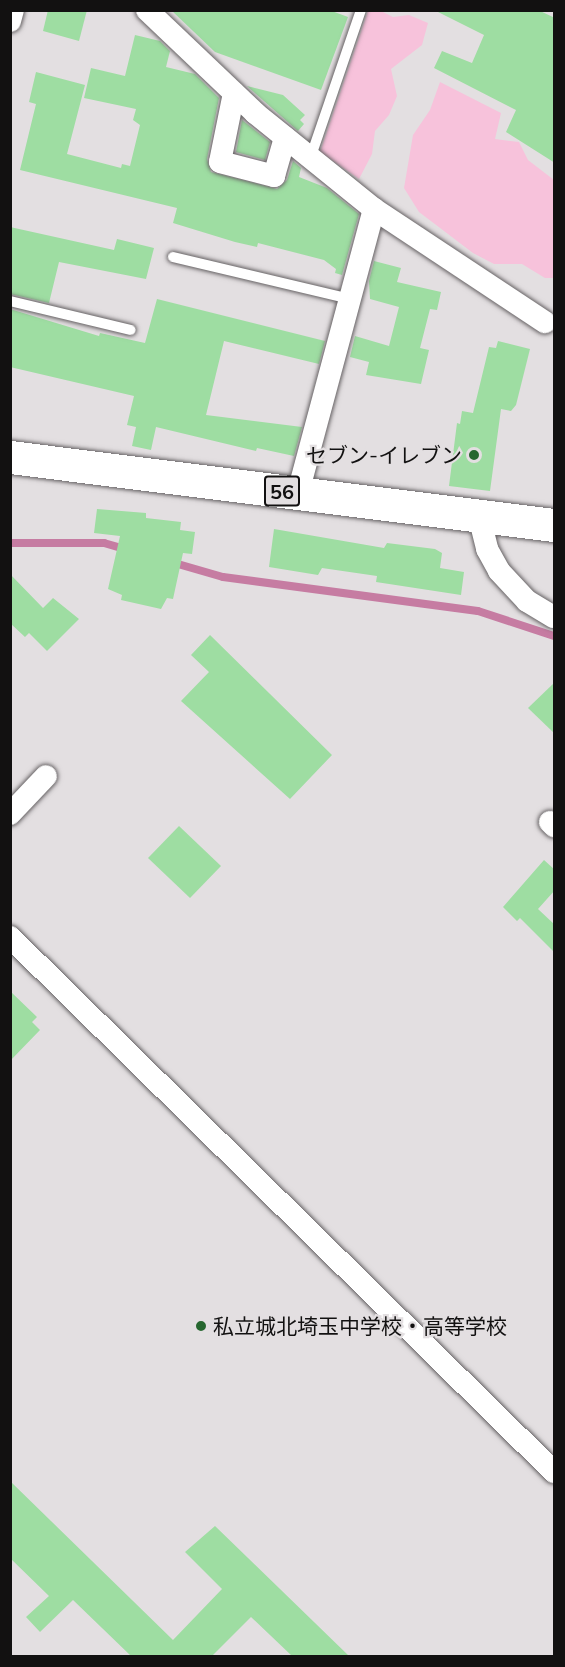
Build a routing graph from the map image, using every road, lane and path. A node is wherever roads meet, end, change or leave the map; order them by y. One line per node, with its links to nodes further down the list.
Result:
1 (13, 10): 4 (street)
2 (147, 10): 5 (street)
3 (361, 10): 7 (lane)
4 (10, 21)
5 (234, 93): 6 (street); 6 (street)
6 (285, 138): 7 (street)
7 (310, 159): 8 (street)
8 (374, 209): 10 (street); 12 (street)
9 (173, 256): 10 (lane)
10 (350, 299): 15 (street)
11 (10, 301): 13 (lane)
12 (545, 322)
13 (131, 330)
14 (10, 457): 15 (main road, 56)
15 (298, 493): 16 (main road, 56)
16 (479, 516): 17 (main road, 56); 18 (street)
17 (555, 525)
18 (555, 617)
19 (46, 776): 20 (street)
20 (10, 814)
21 (10, 937): 22 (street)
22 (555, 1472)

